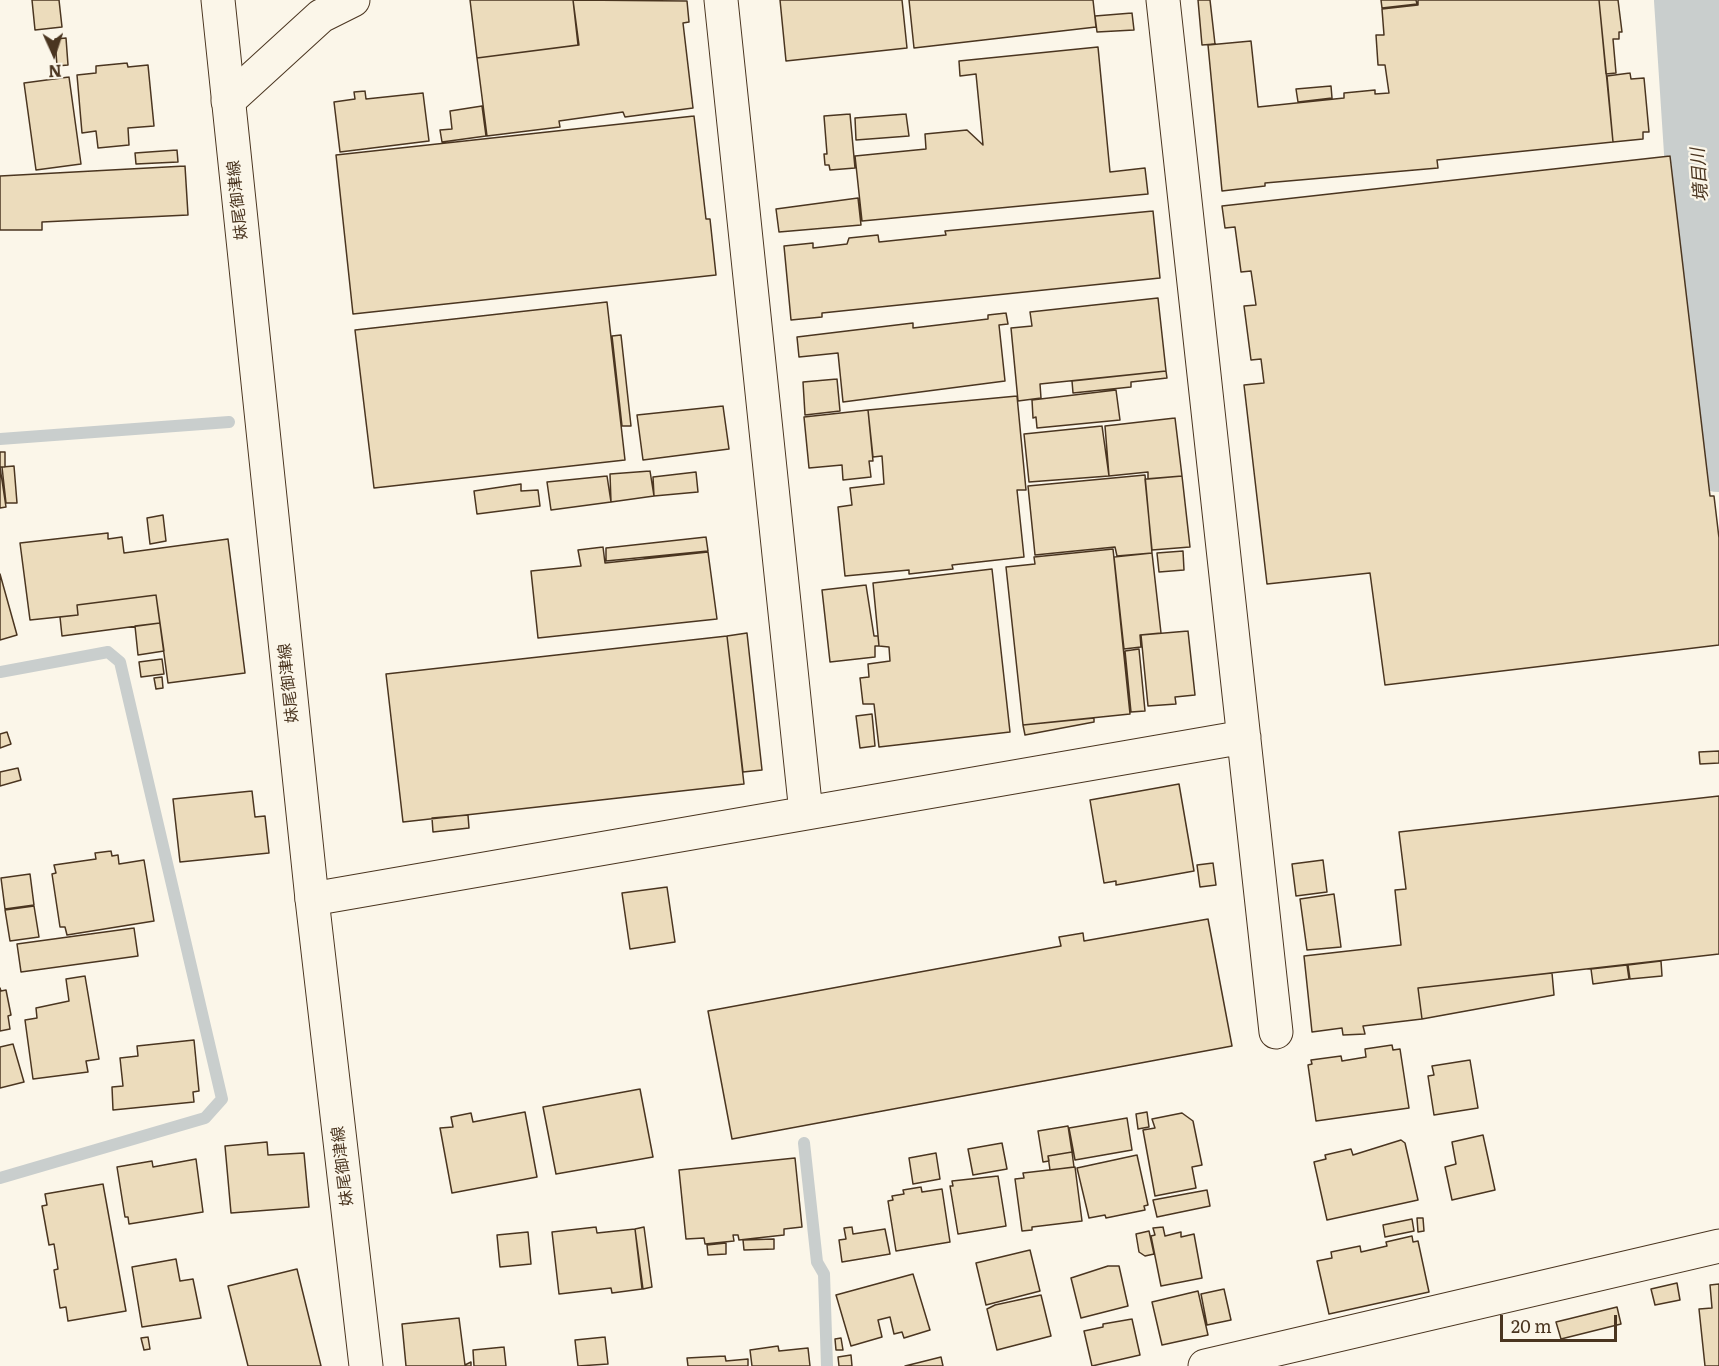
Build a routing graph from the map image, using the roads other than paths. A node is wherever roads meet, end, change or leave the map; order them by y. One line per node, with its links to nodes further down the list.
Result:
1 (218, 0): 5 (street, 妹尾御津線)
2 (353, 0): 5 (street)
3 (721, 0): 7 (street)
4 (1163, 0): 6 (street)
5 (228, 101): 8 (street, 妹尾御津線)
6 (1244, 737): 7 (street); 9 (street)
7 (806, 813): 8 (street)
8 (312, 899): 11 (street, 妹尾御津線)
9 (1276, 1032)
10 (1719, 1246): 12 (street)
11 (366, 1366)
12 (1205, 1366)

